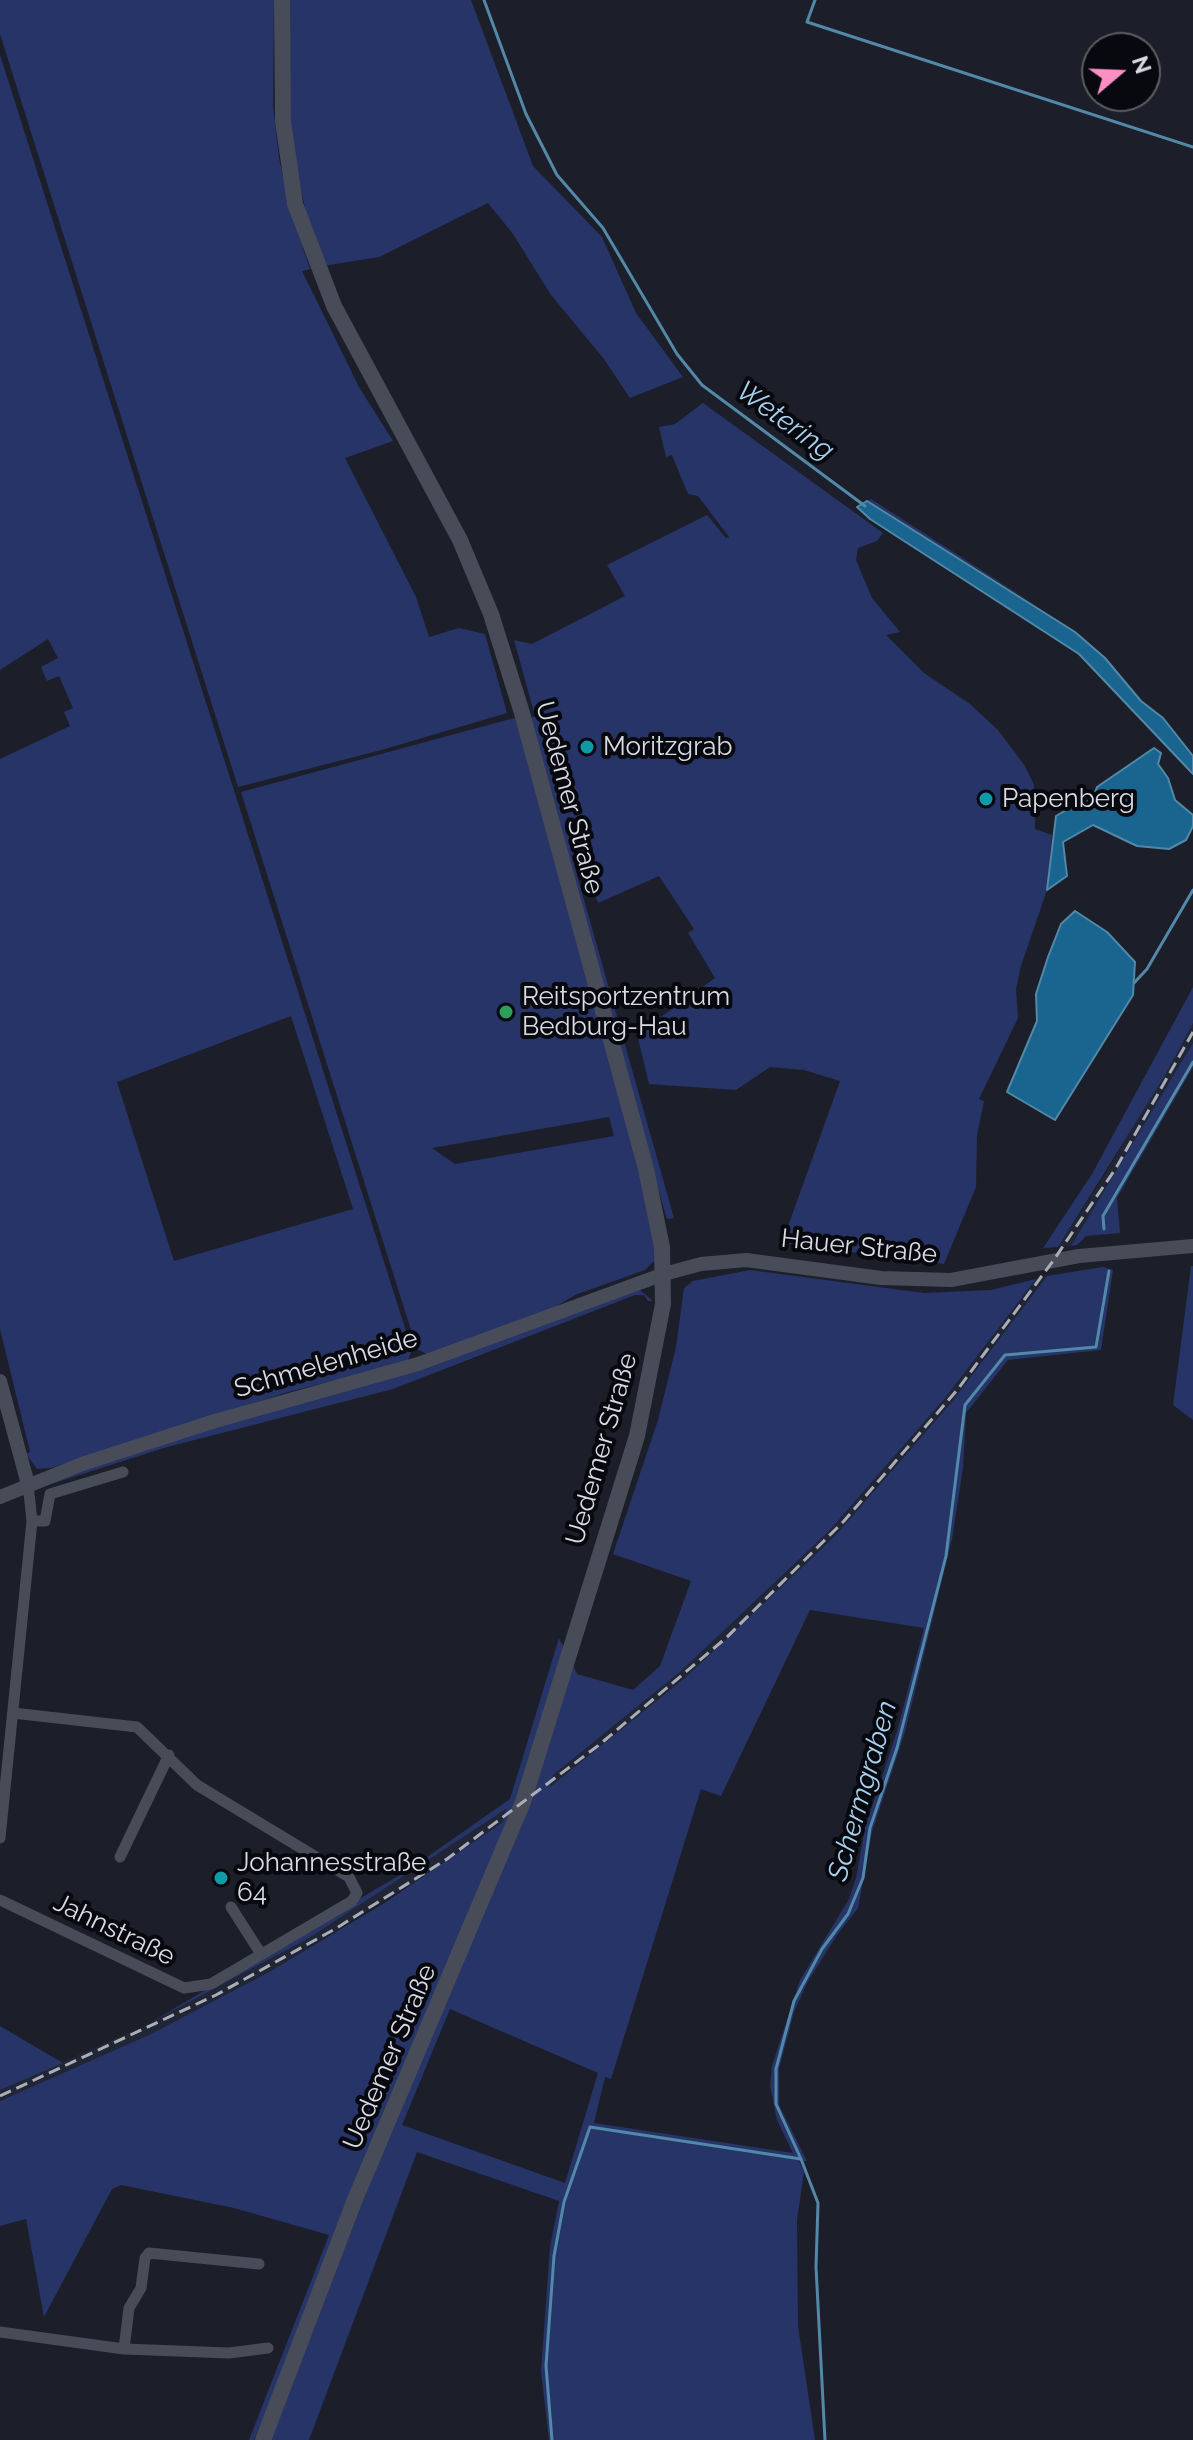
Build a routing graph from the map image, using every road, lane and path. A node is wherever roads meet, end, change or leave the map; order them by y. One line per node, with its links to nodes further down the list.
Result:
1 (282, 0): 3 (main road, Uedemer Straße)
2 (1193, 1246): 3 (street, Hauer Straße)
3 (664, 1274): 6 (street, Schmelenheide); 20 (main road, Uedemer Straße)
4 (0, 1381): 6 (street)
5 (123, 1472): 8 (street)
6 (28, 1484): 7 (street, Schmelenheide); 8 (street)
7 (0, 1497)
8 (32, 1521): 9 (street)
9 (13, 1713): 10 (street); 11 (street)
10 (169, 1755): 12 (street); 15 (street)
11 (0, 1838)
12 (120, 1857)
13 (0, 1900): 15 (street, Jahnstraße)
14 (231, 1907): 15 (street)
15 (261, 1954)
16 (259, 2264): 19 (street)
17 (0, 2332): 19 (street)
18 (268, 2348): 19 (street)
19 (124, 2349)
20 (263, 2440)

